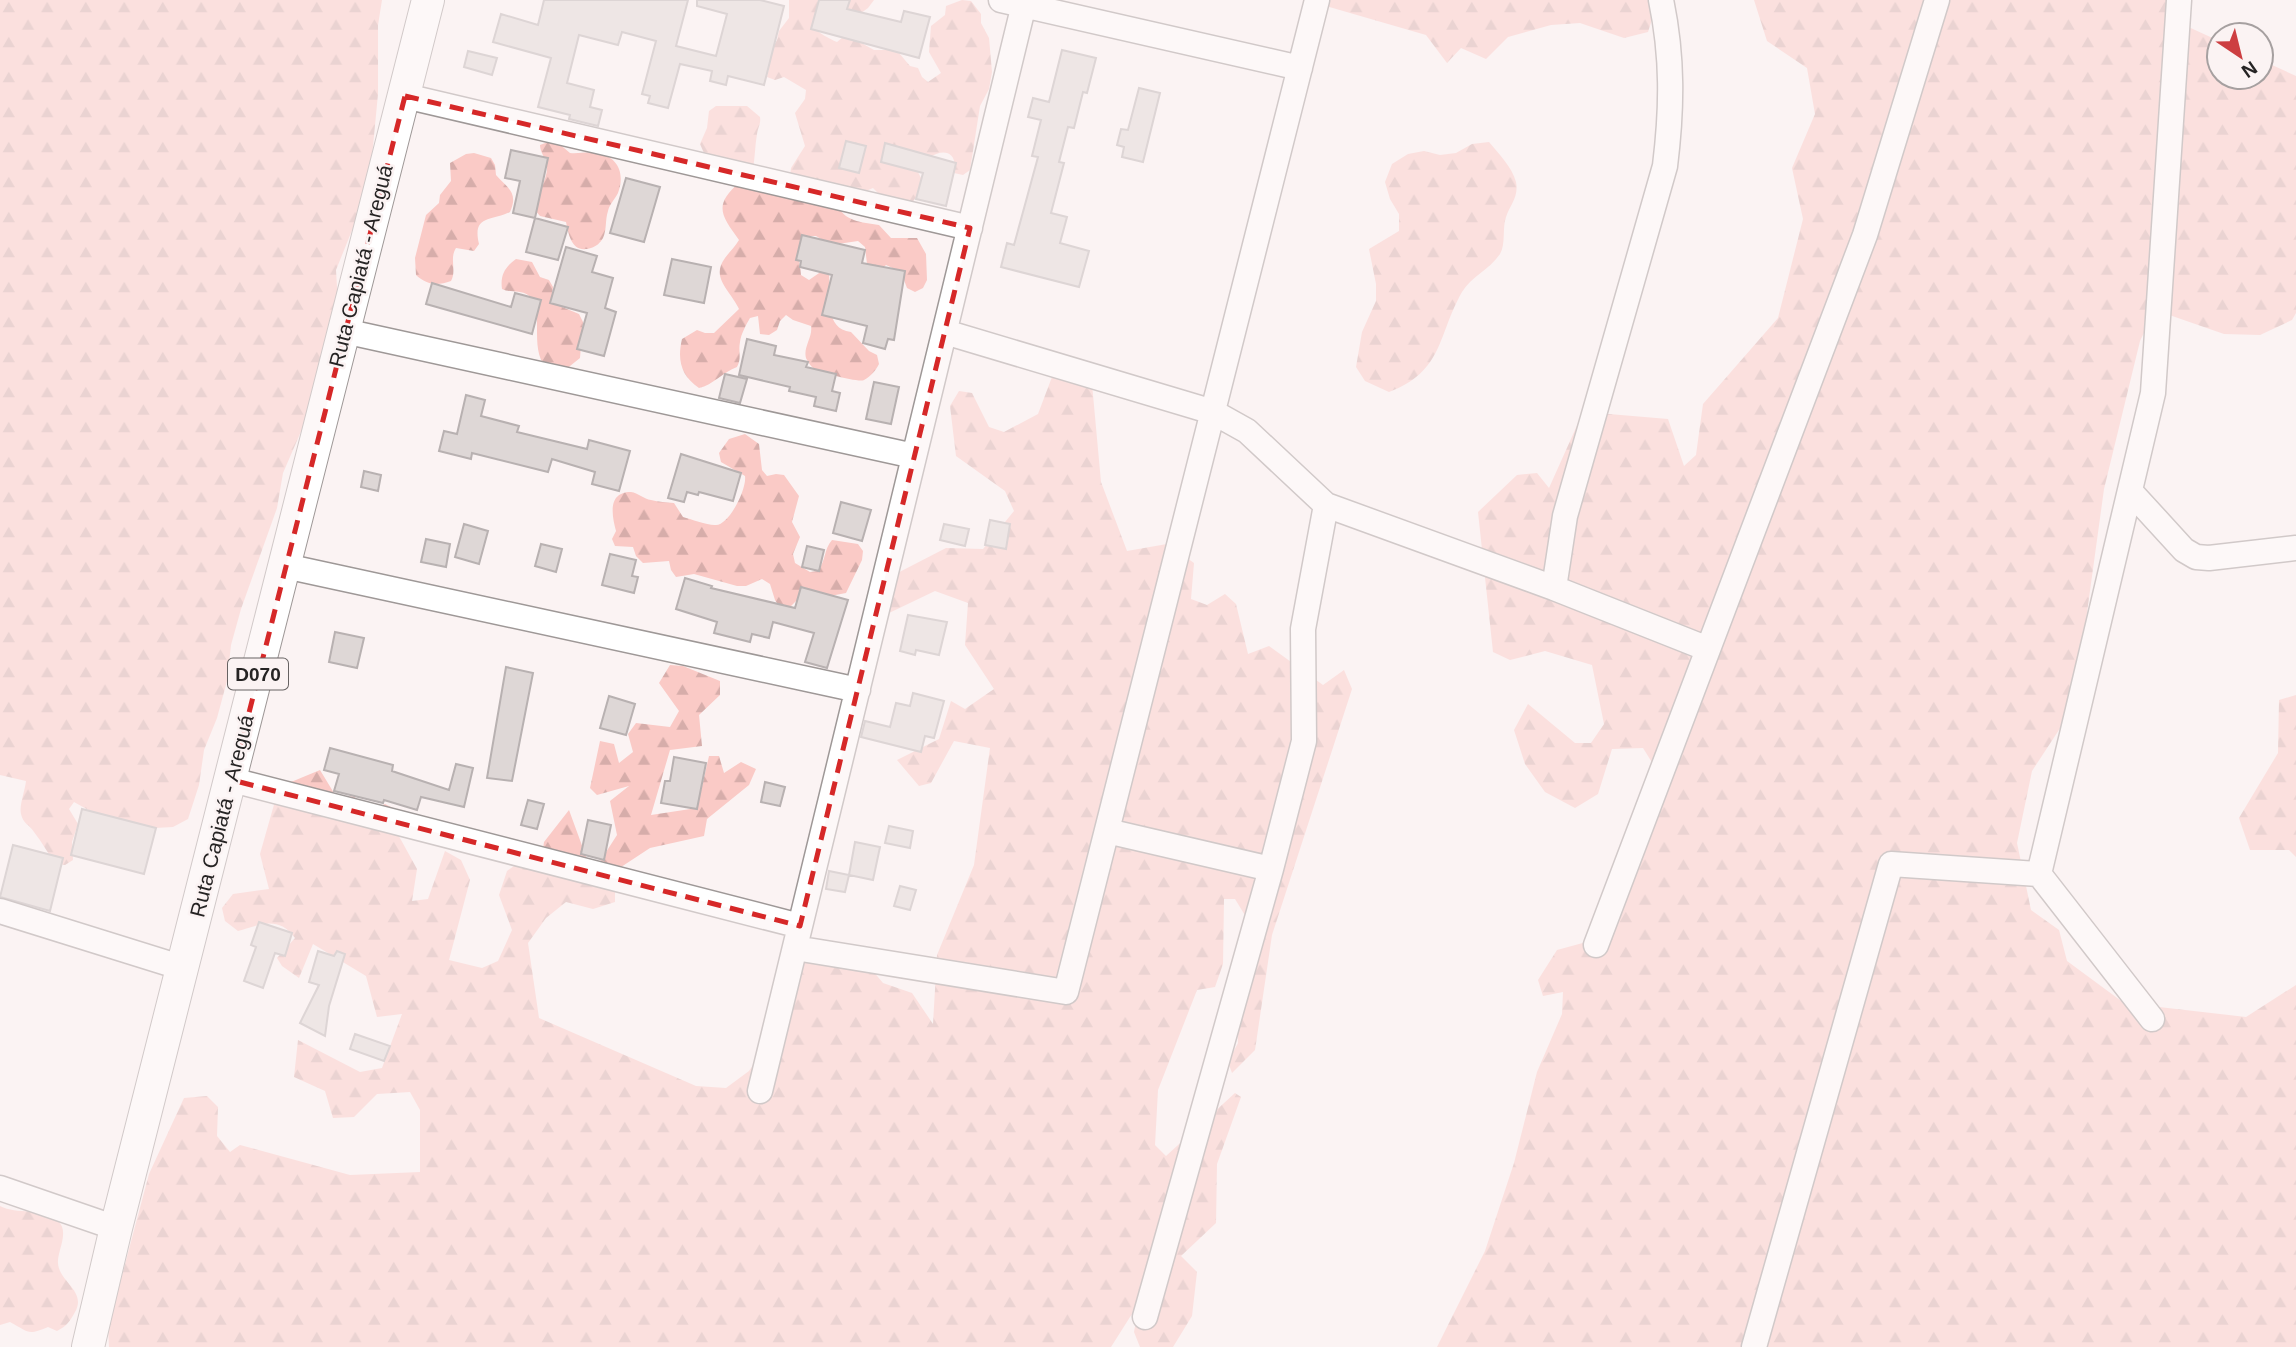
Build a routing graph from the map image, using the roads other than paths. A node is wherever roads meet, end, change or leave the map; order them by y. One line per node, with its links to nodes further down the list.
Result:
1 (428, 0): 8 (main road, Ruta Capiatá - Areguá / D070)
2 (1317, 0): 7 (street)
3 (1661, 0): 18 (street)
4 (1937, 0): 19 (street)
5 (2179, 0): 14 (street)
6 (1016, 2): 7 (street); 9 (street)
7 (1300, 68): 12 (street)
8 (405, 96): 9 (street); 10 (main road, Ruta Capiatá - Areguá / D070)
9 (970, 229): 11 (street)
10 (344, 331): 13 (street); 17 (main road, Ruta Capiatá - Areguá / D070)
11 (944, 332): 12 (street); 13 (street)
12 (1213, 412): 15 (street); 22 (street)
13 (914, 456): 20 (street)
14 (2130, 491): 16 (street); 24 (street)
15 (1326, 505): 18 (street); 23 (street)
16 (2296, 548)
17 (285, 566): 20 (street); 21 (main road, Ruta Capiatá - Areguá / D070)
18 (1554, 588): 19 (street)
19 (1708, 649): 27 (street)
20 (858, 690): 26 (street)
21 (232, 780): 26 (street); 28 (main road, Ruta Capiatá - Areguá / D070)
22 (1107, 831): 23 (street); 26 (street)
23 (1271, 869): 33 (street)
24 (2039, 874): 29 (street); 35 (street)
25 (0, 911): 28 (street)
26 (798, 937): 30 (street)
27 (1596, 945)
28 (183, 968): 32 (main road, Ruta Capiatá - Areguá / D070)
29 (2152, 1019)
30 (760, 1091)
31 (0, 1188): 32 (street)
32 (116, 1227): 34 (main road, Ruta Capiatá - Areguá / D070)
33 (1144, 1317)
34 (88, 1347)
35 (1754, 1347)

